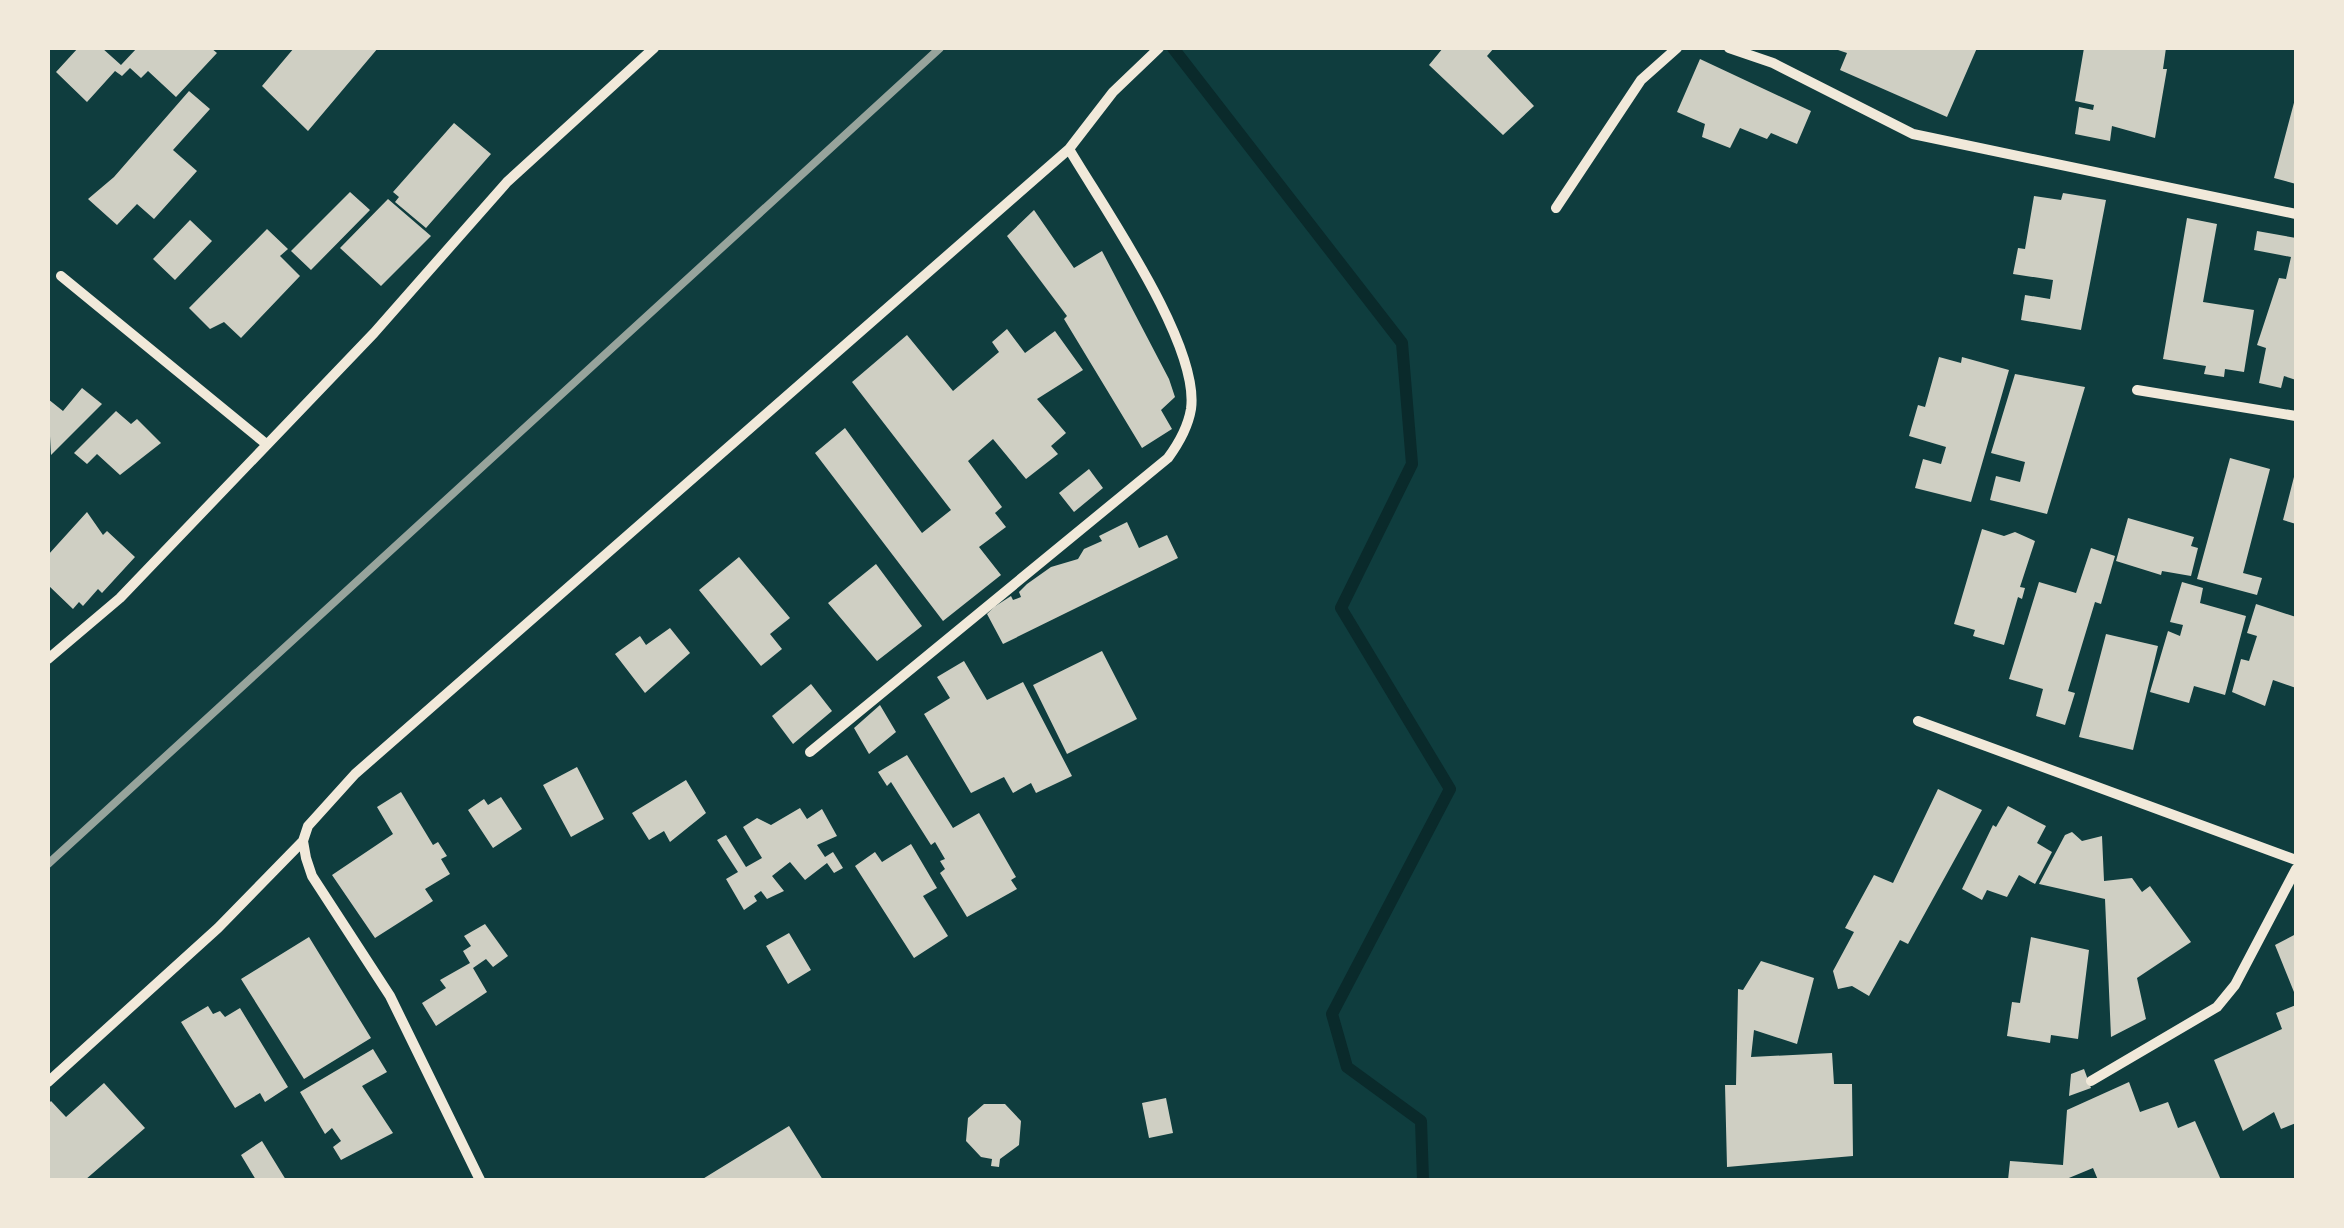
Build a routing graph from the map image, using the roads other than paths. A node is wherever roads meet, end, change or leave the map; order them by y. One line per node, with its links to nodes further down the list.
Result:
1 (654, 48): 11 (street)
2 (1159, 48): 5 (street)
3 (1678, 48): 6 (street)
4 (1729, 48): 7 (street)
5 (1069, 149): 14 (street); 15 (street)
6 (1556, 208)
7 (2296, 214)
8 (61, 276): 11 (street)
9 (2137, 390): 10 (street)
10 (2296, 416)
11 (264, 443): 12 (street)
12 (48, 659)
13 (1918, 721): 16 (street)
14 (810, 752)
15 (303, 841): 19 (street); 20 (street)
16 (2296, 860)
17 (2296, 869): 18 (street)
18 (2091, 1080)
19 (48, 1082)
20 (480, 1180)

